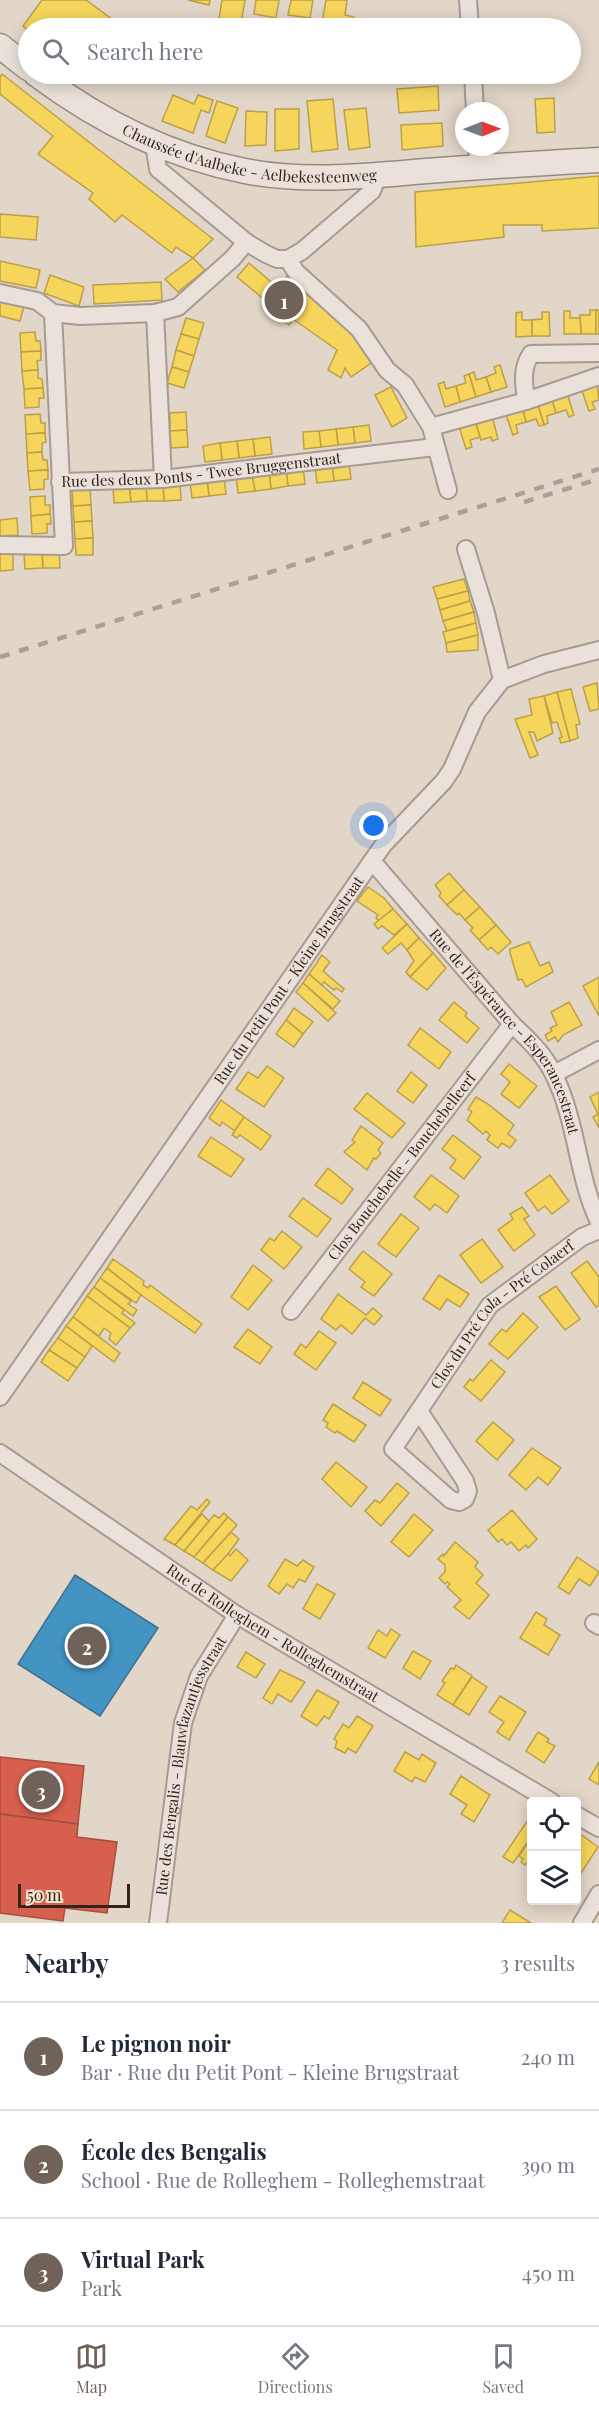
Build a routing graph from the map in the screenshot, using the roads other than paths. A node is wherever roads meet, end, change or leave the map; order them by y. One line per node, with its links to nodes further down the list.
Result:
1 (469, 0): 2 (street)
2 (470, 18)
3 (0, 46): 4 (main road)
4 (18, 60)
5 (50, 84): 8 (main road, Chaussée d'Aalbeke - Aelbekesteenweg)
6 (474, 84): 7 (street)
7 (475, 102)
8 (154, 144): 11 (main road, Chaussée d'Aalbeke - Aelbekesteenweg); 12 (street)
9 (478, 157): 10 (main road, Chaussée d'Aalbeke - Aelbekesteenweg); 11 (main road, Chaussée d'Aalbeke - Aelbekesteenweg)
10 (599, 160)
11 (378, 175): 13 (street)
12 (246, 242): 13 (street); 16 (street)
13 (288, 259): 20 (street)
14 (0, 293): 15 (street)
15 (53, 313): 16 (street); 23 (street)
16 (155, 313): 22 (street)
17 (599, 353): 19 (street)
18 (599, 376): 19 (street)
19 (526, 401): 20 (street)
20 (431, 427): 21 (street)
21 (435, 447): 22 (street, Rue des deux Ponts - Twee Bruggenstraat); 24 (street)
22 (163, 479): 23 (street, Rue des deux Ponts - Twee Bruggenstraat)
23 (60, 482): 25 (street, Rue des deux Ponts - Twee Bruggenstraat)
24 (448, 490)
25 (0, 545)
26 (466, 549): 28 (street)
27 (599, 650): 28 (street)
28 (502, 680): 29 (street, Rue du Petit Pont - Kleine Brugstraat)
29 (372, 861): 30 (street, Rue de l'Éspérance - Esperancestraat); 36 (street, Rue du Petit Pont - Kleine Brugstraat)
30 (512, 1024): 32 (street, Rue de l'Éspérance - Esperancestraat); 35 (street, Clos Bouchebelle - Bouchebelleerf)
31 (599, 1050): 32 (street)
32 (554, 1074): 33 (street, Rue de l'Éspérance - Esperancestraat)
33 (599, 1222)
34 (599, 1230): 37 (street, Clos du Pré Cola - Pré Colaerf)
35 (291, 1311)
36 (0, 1397)
37 (419, 1411): 37 (street, Clos du Pré Cola - Pré Colaerf)
38 (0, 1453): 39 (street, Rue de Rolleghem - Rolleghemstraat)
39 (237, 1615): 40 (street, Rue de Rolleghem - Rolleghemstraat); 44 (street, Rue des Bengalis - Blauwfazantjesstraat)
40 (544, 1797)
41 (581, 1818): 42 (street)
42 (599, 1828)
43 (599, 1894): 45 (street)
44 (158, 1923)
45 (582, 1923)

